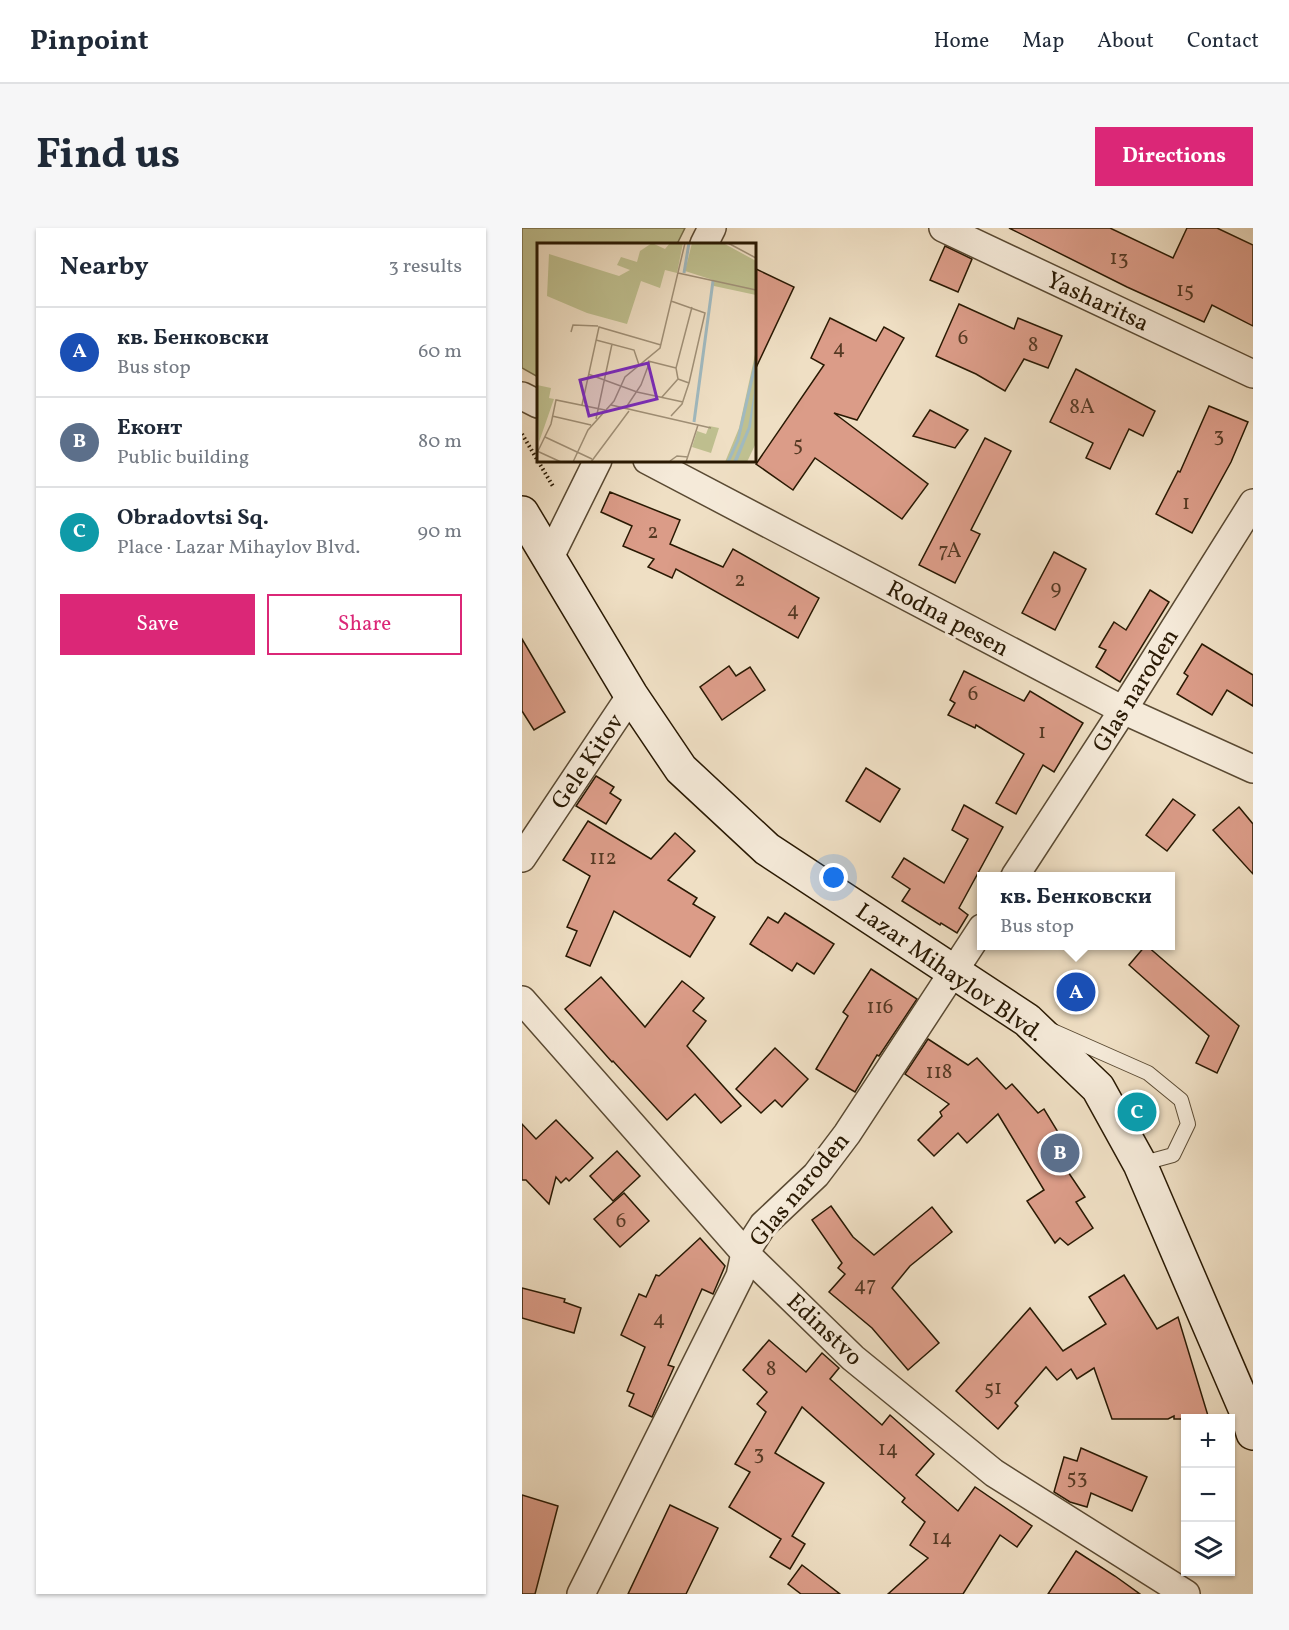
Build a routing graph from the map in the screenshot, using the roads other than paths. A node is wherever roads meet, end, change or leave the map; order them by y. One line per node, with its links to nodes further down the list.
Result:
1 (712, 228): 3 (street)
2 (943, 228): 4 (street, Yasharitsa)
3 (704, 243)
4 (1253, 374)
5 (522, 396): 6 (street)
6 (537, 404)
7 (597, 462): 11 (street)
8 (651, 462): 13 (street, Rodna pesen)
9 (1253, 503): 13 (street, Glas naroden)
10 (522, 513): 11 (street, Lazar Mihaylov Blvd.)
11 (549, 559): 12 (street, Lazar Mihaylov Blvd.)
12 (631, 695): 15 (street, Gele Kitov); 18 (street, Lazar Mihaylov Blvd.)
13 (1123, 710): 14 (street, Rodna pesen); 16 (street, Glas naroden)
14 (1253, 769)
15 (522, 858)
16 (1018, 872)
17 (977, 934): 18 (street, Glas naroden)
18 (954, 971): 20 (street, Lazar Mihaylov Blvd.); 22 (street, Glas naroden)
19 (522, 1000): 22 (street, Edinstvo)
20 (1027, 1020): 21 (street, Lazar Mihaylov Blvd.); 21 (lane)
21 (1140, 1164): 23 (street, Lazar Mihaylov Blvd.)
22 (745, 1253): 24 (street, Glas naroden); 25 (street, Edinstvo)
23 (1251, 1420)
24 (581, 1594)
25 (1186, 1594)

